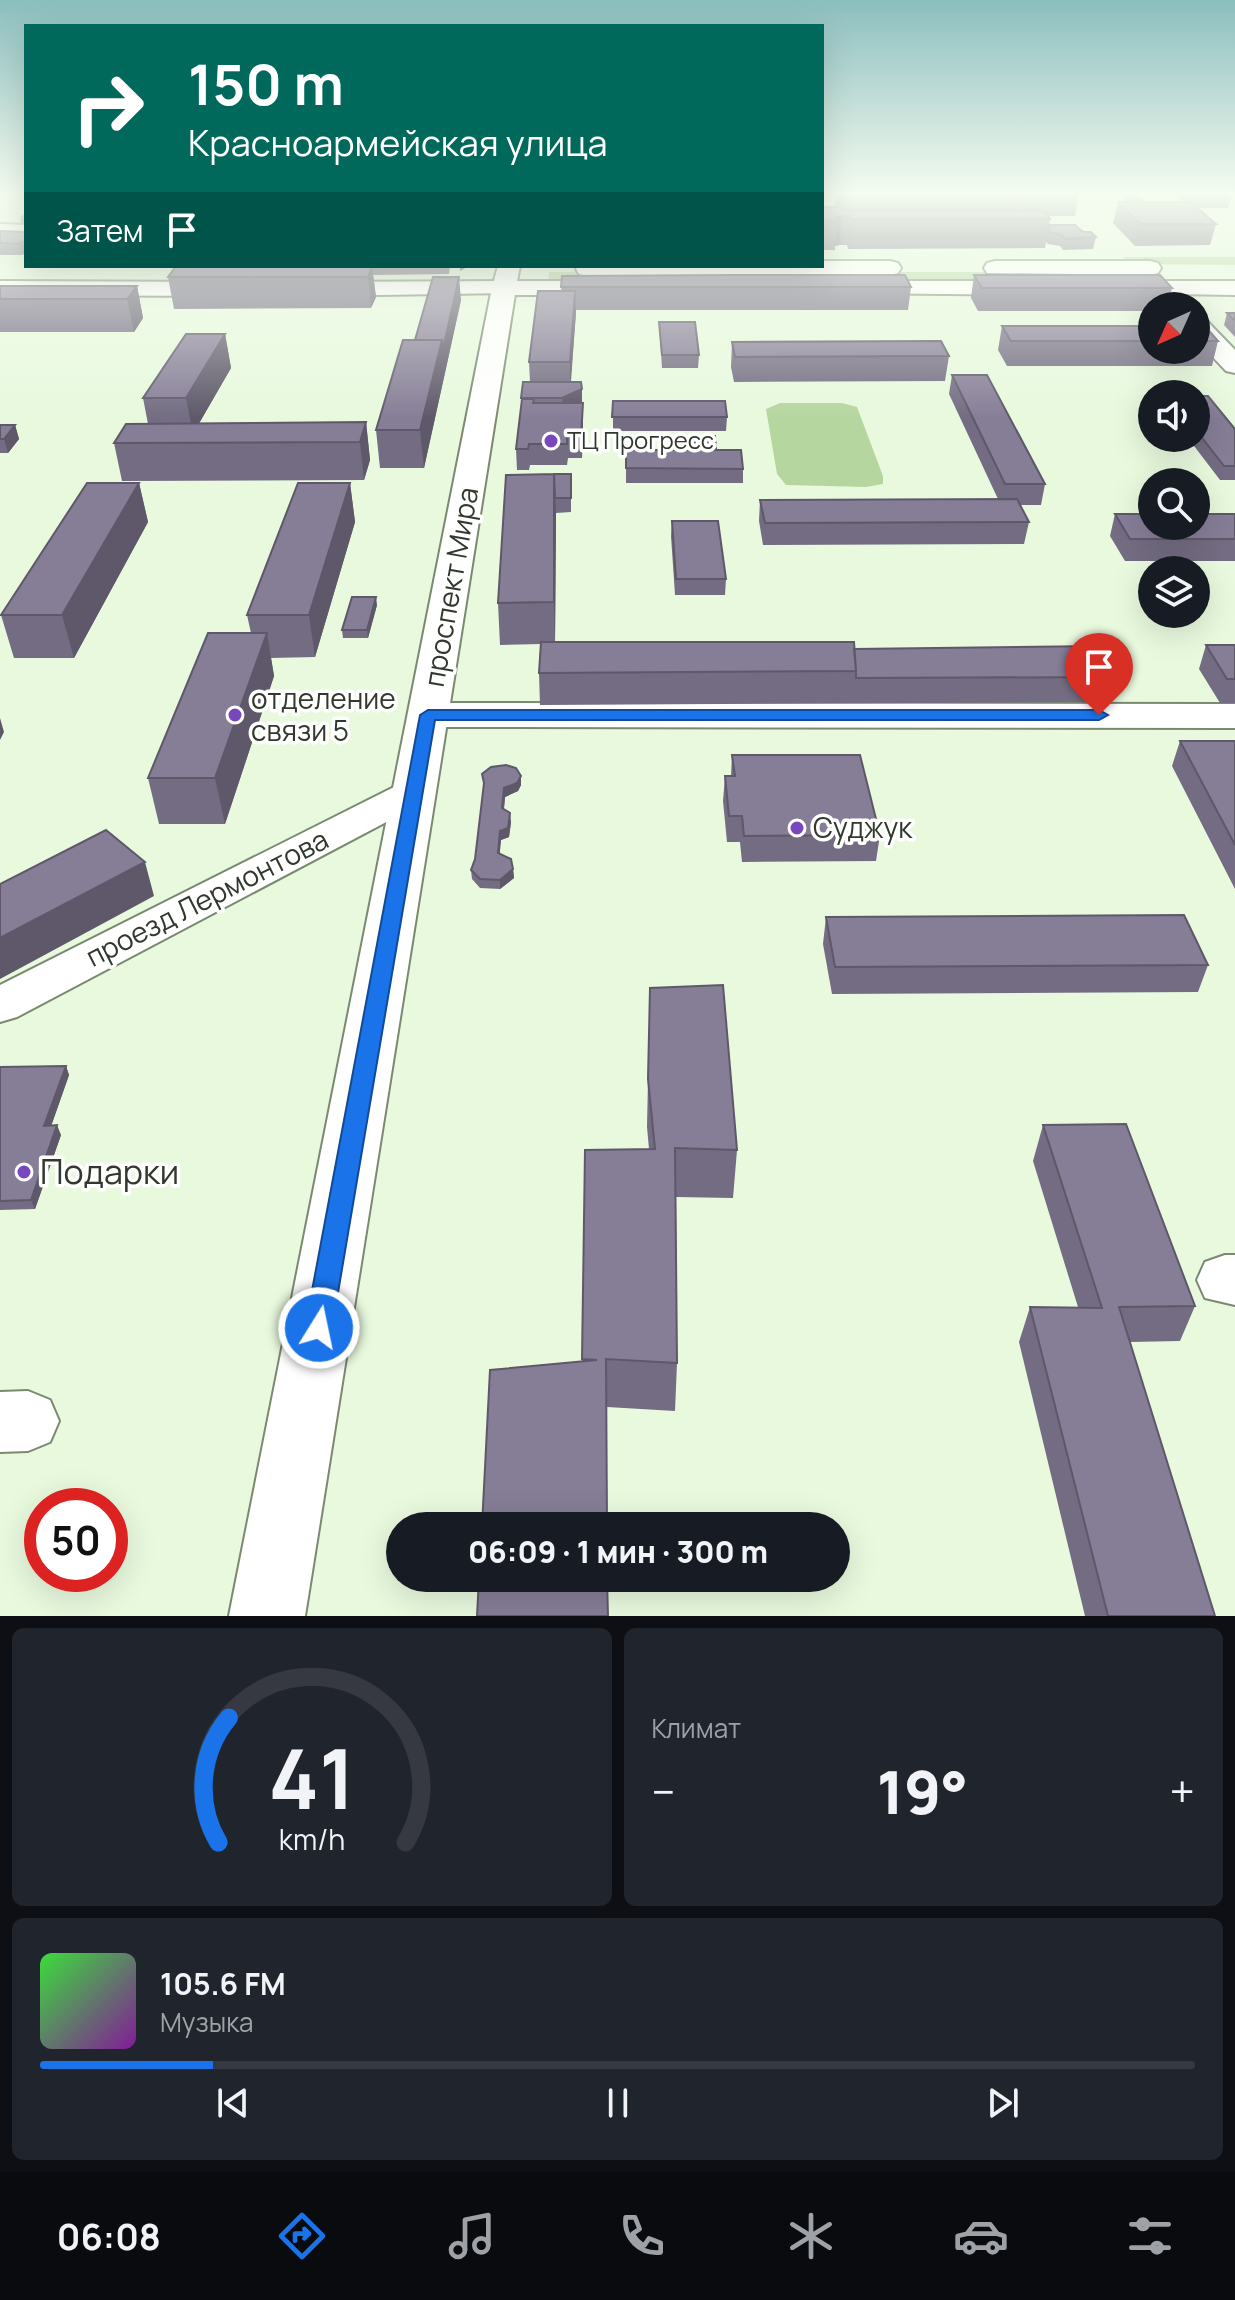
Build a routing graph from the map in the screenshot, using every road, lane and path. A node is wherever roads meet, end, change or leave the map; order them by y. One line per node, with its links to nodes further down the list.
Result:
1 (1199, 267): 2 (main road)
2 (1149, 268): 3 (main road); 5 (main road)
3 (507, 275): 5 (main road); 8 (main road); 12 (main road, проспект Мира)
4 (0, 288): 7 (main road)
5 (1166, 288): 6 (main road); 9 (main road)
6 (1235, 288)
7 (251, 289)
8 (296, 289)
9 (1170, 292)
10 (1210, 339): 11 (main road)
11 (1235, 365)
12 (428, 715): 13 (main road); 14 (main road, проспект Мира)
13 (1235, 716)
14 (414, 792): 15 (street, проезд Лермонтова); 16 (main road, проспект Мира)
15 (0, 1005)
16 (267, 1616)

